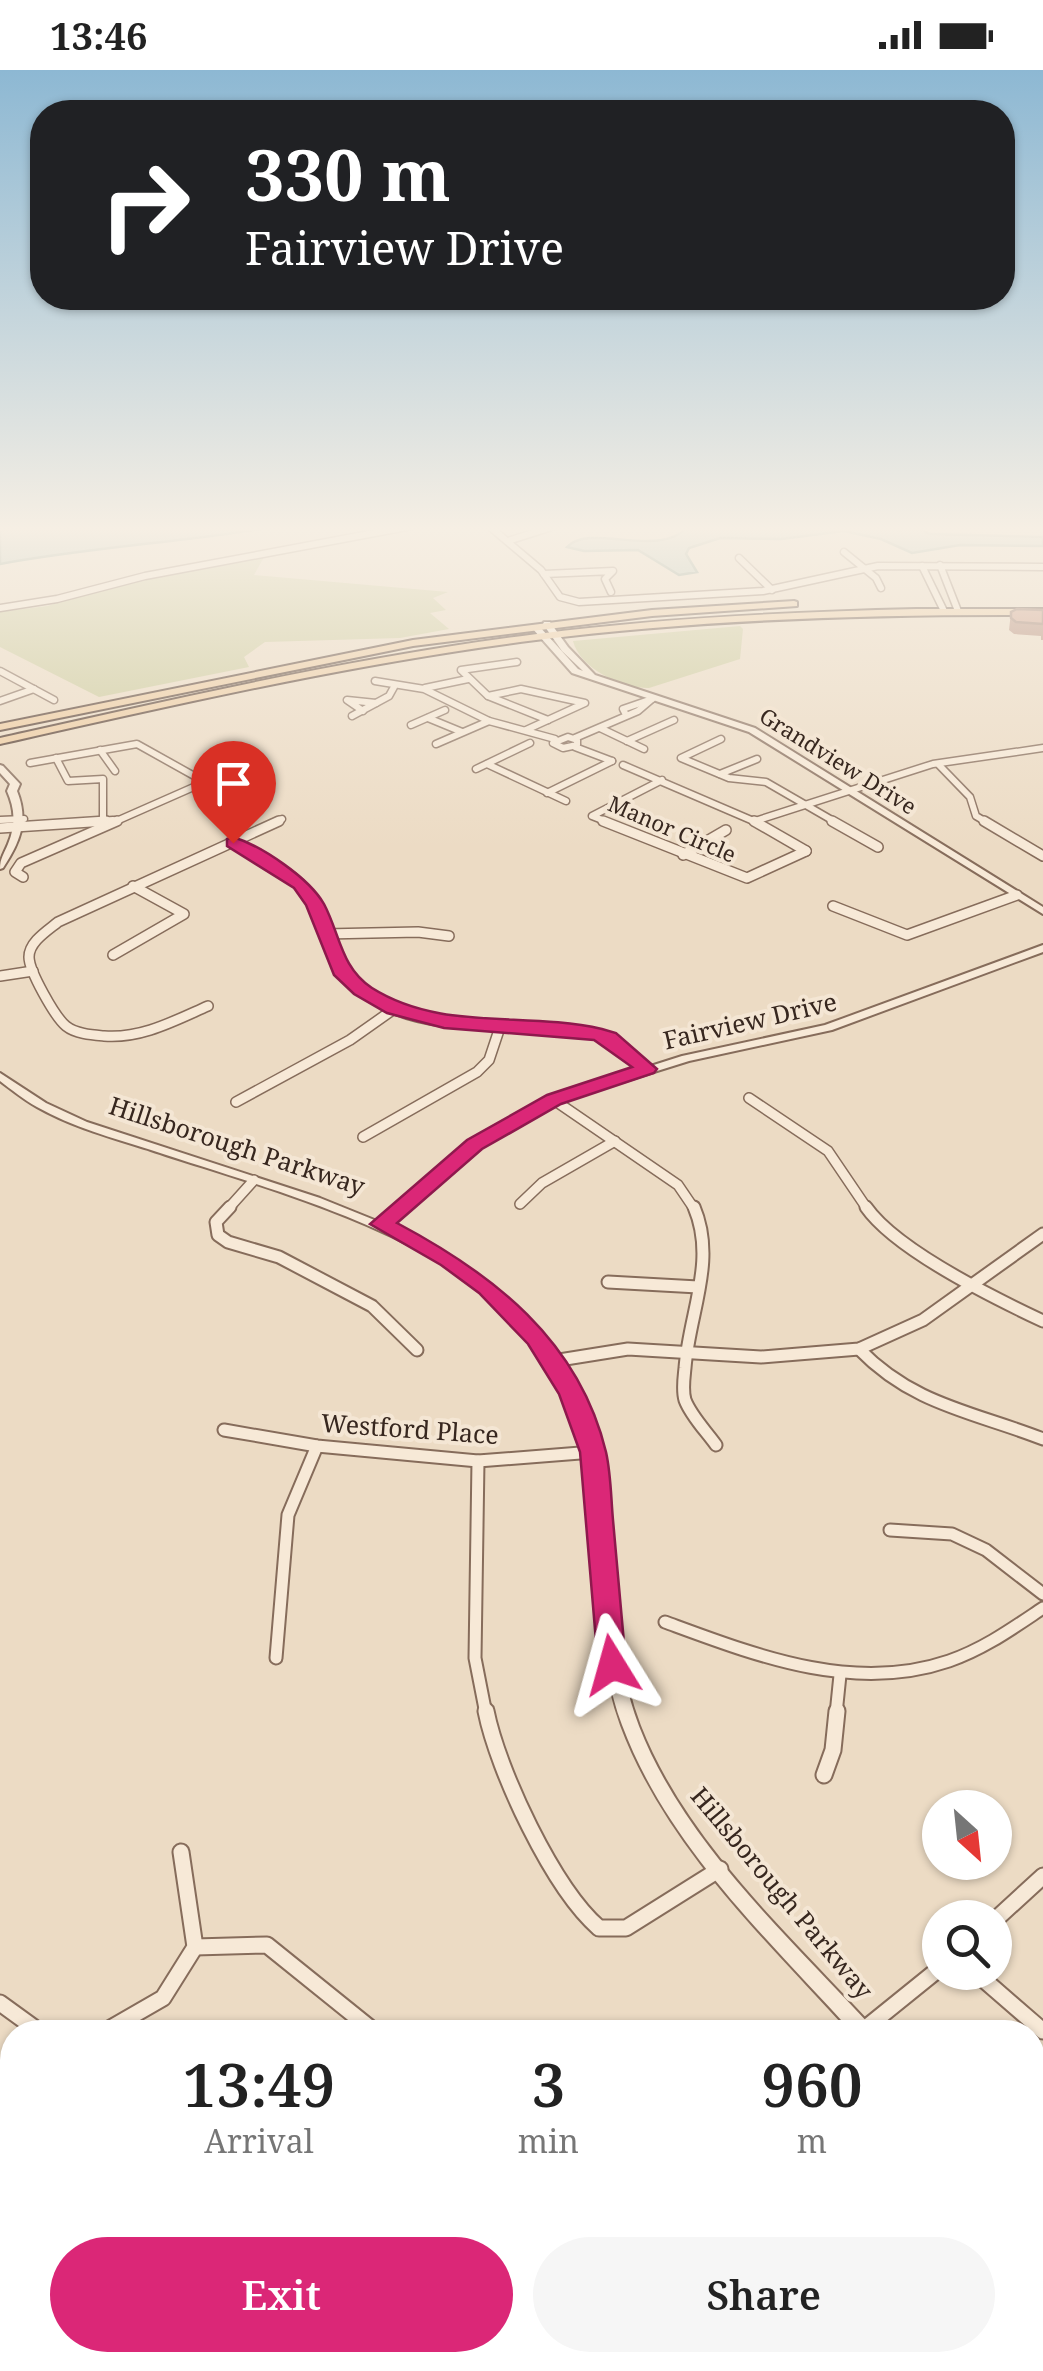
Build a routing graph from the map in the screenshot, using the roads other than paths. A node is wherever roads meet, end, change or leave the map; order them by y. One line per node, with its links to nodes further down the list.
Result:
1 (484, 633): 25 (main road)
2 (544, 633): 4 (street, Grandview Drive)
3 (574, 633): 4 (main road)
4 (548, 636): 13 (street, Grandview Drive); 30 (main road)
5 (516, 662): 7 (street)
6 (0, 672): 11 (street)
7 (468, 679): 10 (street); 12 (street)
8 (375, 681): 9 (street)
9 (394, 686): 10 (street); 16 (street)
10 (424, 688): 21 (street)
11 (34, 690): 14 (street); 15 (street)
12 (488, 696): 22 (street); 22 (street)
13 (652, 699): 26 (street); 50 (street, Grandview Drive)
14 (54, 700)
15 (0, 701)
16 (376, 703): 17 (street); 17 (street)
17 (364, 710): 19 (street)
18 (445, 710): 20 (street)
19 (352, 716)
20 (428, 718): 24 (street); 28 (street)
21 (489, 720): 27 (street); 28 (street)
22 (548, 720): 27 (street)
23 (674, 720): 31 (street)
24 (411, 725)
25 (0, 727)
26 (600, 728): 31 (street); 32 (street)
27 (526, 730): 32 (street)
28 (462, 732): 34 (street)
29 (721, 740): 47 (street)
30 (0, 741)
31 (627, 741): 36 (street)
32 (575, 742): 52 (street)
33 (530, 743): 41 (street)
34 (436, 744)
35 (1043, 748): 43 (street)
36 (644, 749)
37 (100, 750): 38 (street); 46 (street); 56 (street)
38 (56, 758): 40 (street); 55 (street)
39 (757, 759): 47 (street)
40 (30, 763)
41 (487, 764): 45 (street); 52 (street)
42 (624, 764): 48 (street)
43 (939, 765): 50 (street); 65 (street)
44 (0, 768): 51 (street)
45 (476, 769)
46 (115, 771)
47 (720, 774): 54 (street)
48 (662, 780): 58 (street); 64 (street, Manor Circle)
49 (0, 785): 51 (street)
50 (844, 790): 54 (street); 69 (street, Grandview Drive)
51 (12, 791): 59 (street)
52 (547, 793): 53 (street)
53 (566, 801)
54 (800, 803): 58 (street); 63 (street)
55 (103, 819): 56 (street); 59 (street)
56 (117, 820): 67 (street)
57 (282, 820): 62 (street)
58 (754, 821): 64 (street, Manor Circle)
59 (20, 823): 60 (street); 66 (street)
60 (0, 824)
61 (726, 830): 64 (street)
62 (233, 843): 68 (street); 72 (street)
63 (878, 847)
64 (683, 855)
65 (1043, 856)
66 (0, 866)
67 (23, 877)
68 (133, 886): 75 (street); 76 (street)
69 (1017, 895): 70 (street); 71 (street, Grandview Drive)
70 (833, 906)
71 (1043, 911)
72 (325, 934): 73 (street); 79 (street)
73 (449, 936)
74 (1043, 948): 81 (street, Fairview Drive)
75 (113, 955)
76 (32, 971): 77 (street); 78 (street)
77 (0, 976)
78 (208, 1006)
79 (394, 1008): 80 (street); 85 (street)
80 (500, 1027): 81 (street); 86 (street)
81 (646, 1069): 84 (street, Fairview Drive)
82 (0, 1076): 88 (street, Hillsborough Parkway)
83 (749, 1098): 93 (street)
84 (554, 1100): 87 (street); 90 (street, Fairview Drive)
85 (236, 1102)
86 (364, 1137)
87 (615, 1141): 89 (street); 94 (street)
88 (254, 1180): 90 (street, Hillsborough Parkway); 97 (street)
89 (520, 1204)
90 (382, 1224): 99 (street, Hillsborough Parkway)
91 (1043, 1234): 93 (street)
92 (608, 1282): 94 (street)
93 (973, 1285): 95 (street); 96 (street)
94 (698, 1287): 98 (street)
95 (1043, 1321)
96 (860, 1349): 98 (street); 101 (street)
97 (417, 1350)
98 (685, 1351): 99 (street); 102 (street)
99 (554, 1361): 104 (street, Hillsborough Parkway)
100 (224, 1430): 103 (street, Westford Place)
101 (1043, 1438)
102 (716, 1444)
103 (317, 1446): 105 (street, Westford Place); 110 (street)
104 (593, 1452): 105 (street, Westford Place); 114 (street, Hillsborough Parkway)
105 (478, 1461): 114 (street)
106 (890, 1530): 107 (street)
107 (1043, 1594)
108 (1043, 1608): 111 (street)
109 (665, 1622): 111 (street)
110 (276, 1658)
111 (840, 1675): 112 (street)
112 (824, 1775)
113 (180, 1852): 117 (street)
114 (720, 1869): 124 (street, Hillsborough Parkway)
115 (1043, 1876): 116 (street)
116 (1012, 1904)
117 (196, 1947): 122 (street); 123 (street)
118 (922, 1983): 125 (street)
119 (996, 1990): 126 (street)
120 (0, 2003): 121 (street)
121 (23, 2020)
122 (125, 2020)
123 (360, 2020)
124 (852, 2020)
125 (877, 2020)
126 (1030, 2020)

